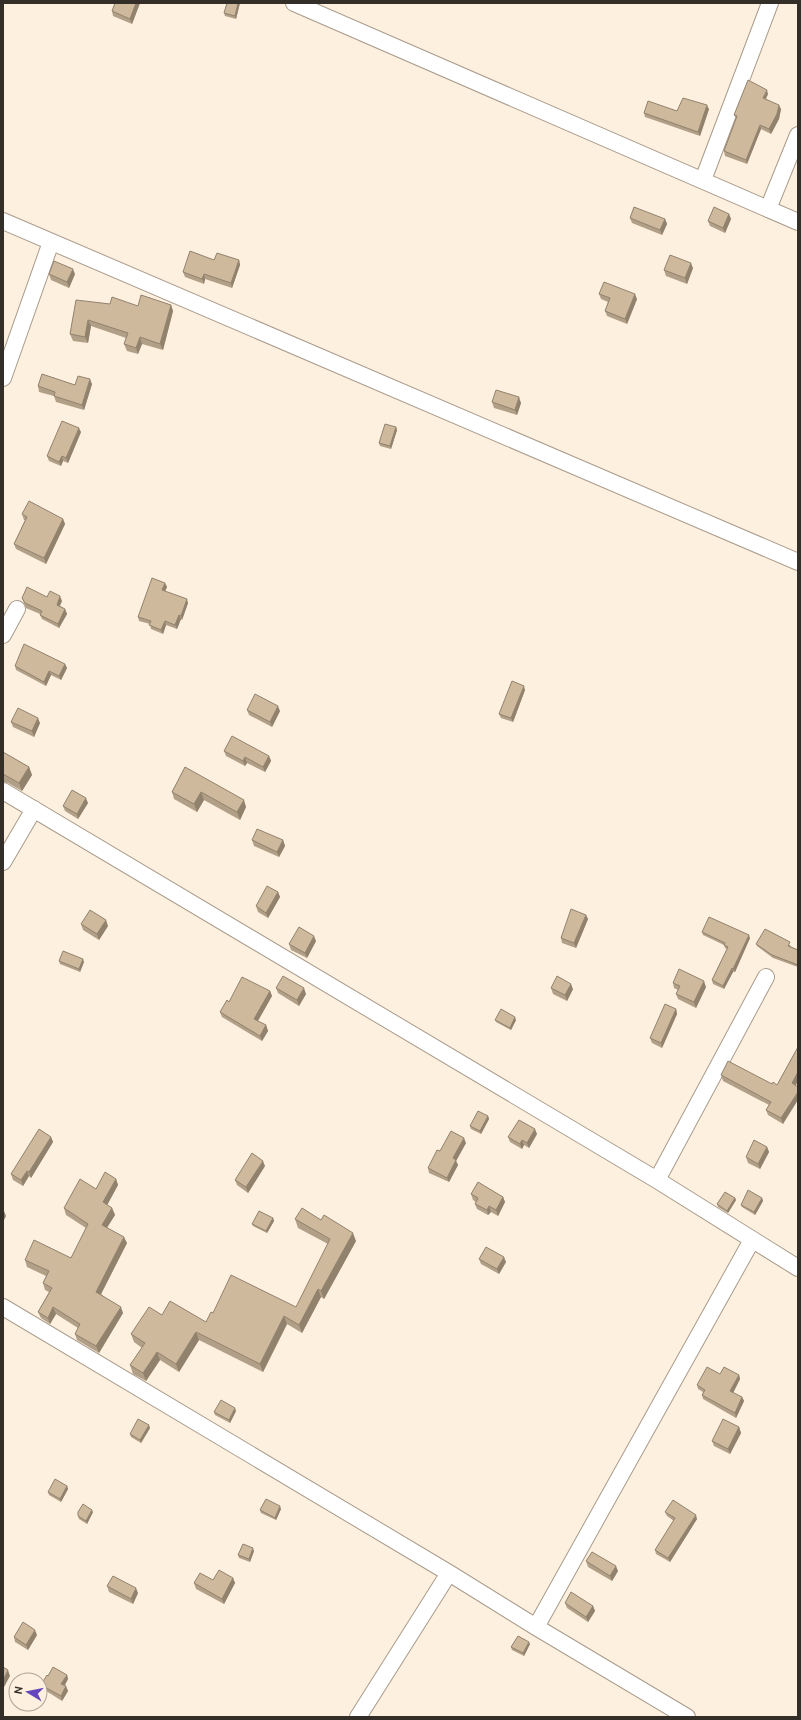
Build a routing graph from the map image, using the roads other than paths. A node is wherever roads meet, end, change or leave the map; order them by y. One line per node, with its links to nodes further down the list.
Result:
1 (294, 3): 4 (street)
2 (770, 3): 4 (street)
3 (798, 135): 5 (street)
4 (703, 180): 5 (street)
5 (768, 209): 7 (street)
6 (3, 221): 8 (street)
7 (798, 222)
8 (51, 242): 9 (street); 10 (street)
9 (3, 378)
10 (798, 562)
11 (17, 609): 12 (street)
12 (3, 635)
13 (3, 791): 14 (street)
14 (34, 809): 15 (street); 17 (street)
15 (3, 862)
16 (766, 977): 17 (street)
17 (657, 1180): 18 (street)
18 (752, 1240): 19 (street); 22 (street)
19 (798, 1268)
20 (3, 1307): 21 (street)
21 (449, 1573): 22 (street); 23 (street)
22 (536, 1627): 24 (street)
23 (358, 1717)
24 (687, 1717)

